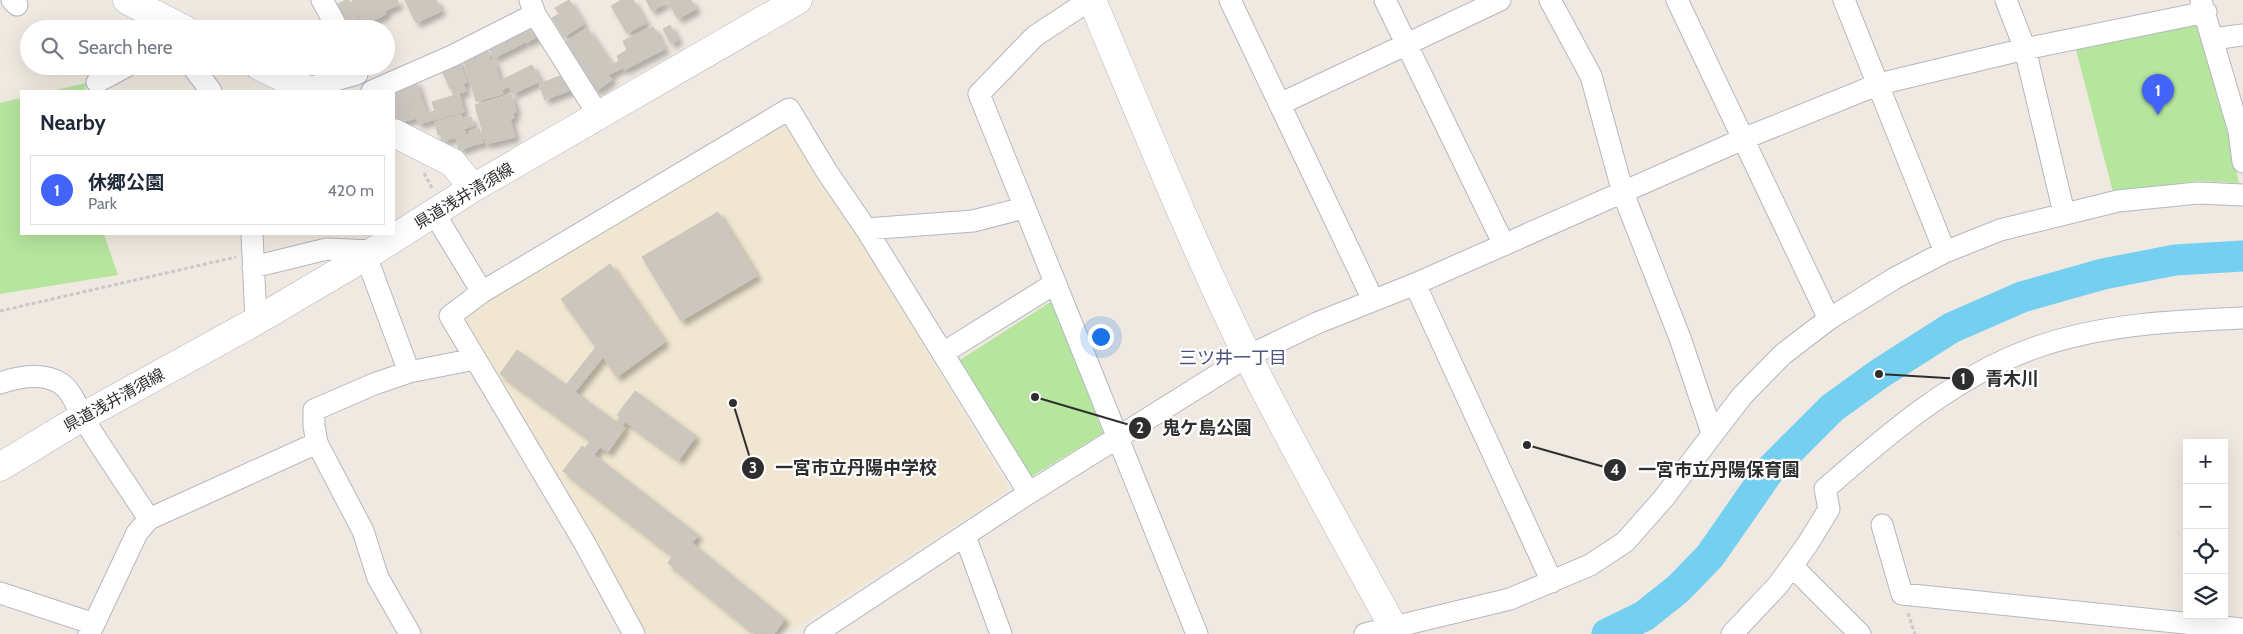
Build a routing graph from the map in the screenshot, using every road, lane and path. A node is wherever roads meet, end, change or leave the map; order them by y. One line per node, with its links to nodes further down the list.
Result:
1 (798, 0): 31 (main road, 県道浅井清須線)
2 (1091, 0): 39 (street); 56 (main road)
3 (1230, 0): 30 (street)
4 (1385, 0): 18 (street)
5 (1500, 0): 18 (street)
6 (1550, 0): 37 (street)
7 (1677, 0): 34 (street)
8 (1844, 0): 25 (street)
9 (2006, 0): 19 (street)
10 (326, 1): 15 (street)
11 (2203, 6): 17 (street); 19 (street)
12 (533, 7): 29 (street); 31 (street)
13 (144, 10): 14 (main road)
14 (165, 20)
15 (334, 20)
16 (2243, 35): 17 (street)
17 (2213, 39): 32 (street)
18 (1406, 44): 30 (street); 43 (street)
19 (2025, 49): 25 (street); 41 (street)
20 (110, 75): 24 (street)
21 (199, 75): 26 (street)
22 (277, 75): 27 (main road)
23 (358, 77): 28 (street)
24 (97, 82)
25 (1879, 84): 34 (street); 45 (street)
26 (210, 90)
27 (308, 90)
28 (312, 90)
29 (374, 90)
30 (1280, 104): 50 (street)
31 (599, 116): 36 (main road, 県道浅井清須線)
32 (2241, 130): 35 (street)
33 (395, 134): 36 (main road)
34 (1743, 139): 37 (street); 53 (street)
35 (2243, 162)
36 (473, 188): 40 (main road, 県道浅井清須線)
37 (1623, 193): 43 (street); 61 (street)
38 (2243, 195): 41 (street)
39 (1024, 208): 42 (street); 47 (street)
40 (434, 213): 46 (main road, 県道浅井清須線); 49 (street)
41 (2064, 213): 45 (street)
42 (866, 229): 49 (street); 55 (street)
43 (1504, 245): 48 (street)
44 (253, 251): 46 (street); 51 (path); 54 (street)
45 (1945, 252): 53 (street)
46 (369, 253): 54 (main road, 県道浅井清須線); 58 (street)
47 (1054, 284): 55 (street); 62 (street)
48 (1415, 284): 50 (street); 70 (street)
49 (482, 292): 57 (street)
50 (1373, 300): 56 (street)
51 (0, 312)
52 (2243, 318): 69 (street)
53 (1829, 319): 61 (street)
54 (256, 321): 60 (main road, 県道浅井清須線)
55 (943, 353): 65 (street)
56 (1248, 356): 62 (street); 73 (main road)
57 (476, 359): 58 (street); 76 (street)
58 (409, 372): 63 (street)
59 (0, 383): 60 (street)
60 (82, 417): 64 (main road, 県道浅井清須線); 66 (street)
61 (1712, 433): 70 (street)
62 (1117, 437): 65 (street); 79 (street)
63 (317, 443): 66 (street); 75 (street)
64 (0, 467)
65 (1029, 493): 68 (street)
66 (149, 519): 72 (street)
67 (1882, 525): 74 (street)
68 (965, 536): 77 (street); 78 (street)
69 (1792, 566): 81 (street); 82 (street)
70 (1552, 582): 73 (street)
71 (0, 593): 72 (street)
72 (91, 629)
73 (1395, 630): 80 (street)
74 (2243, 630)
75 (410, 634)
76 (634, 634)
77 (816, 634)
78 (1001, 634)
79 (1197, 634)
80 (1365, 634)
81 (1732, 634)
82 (1860, 634)

